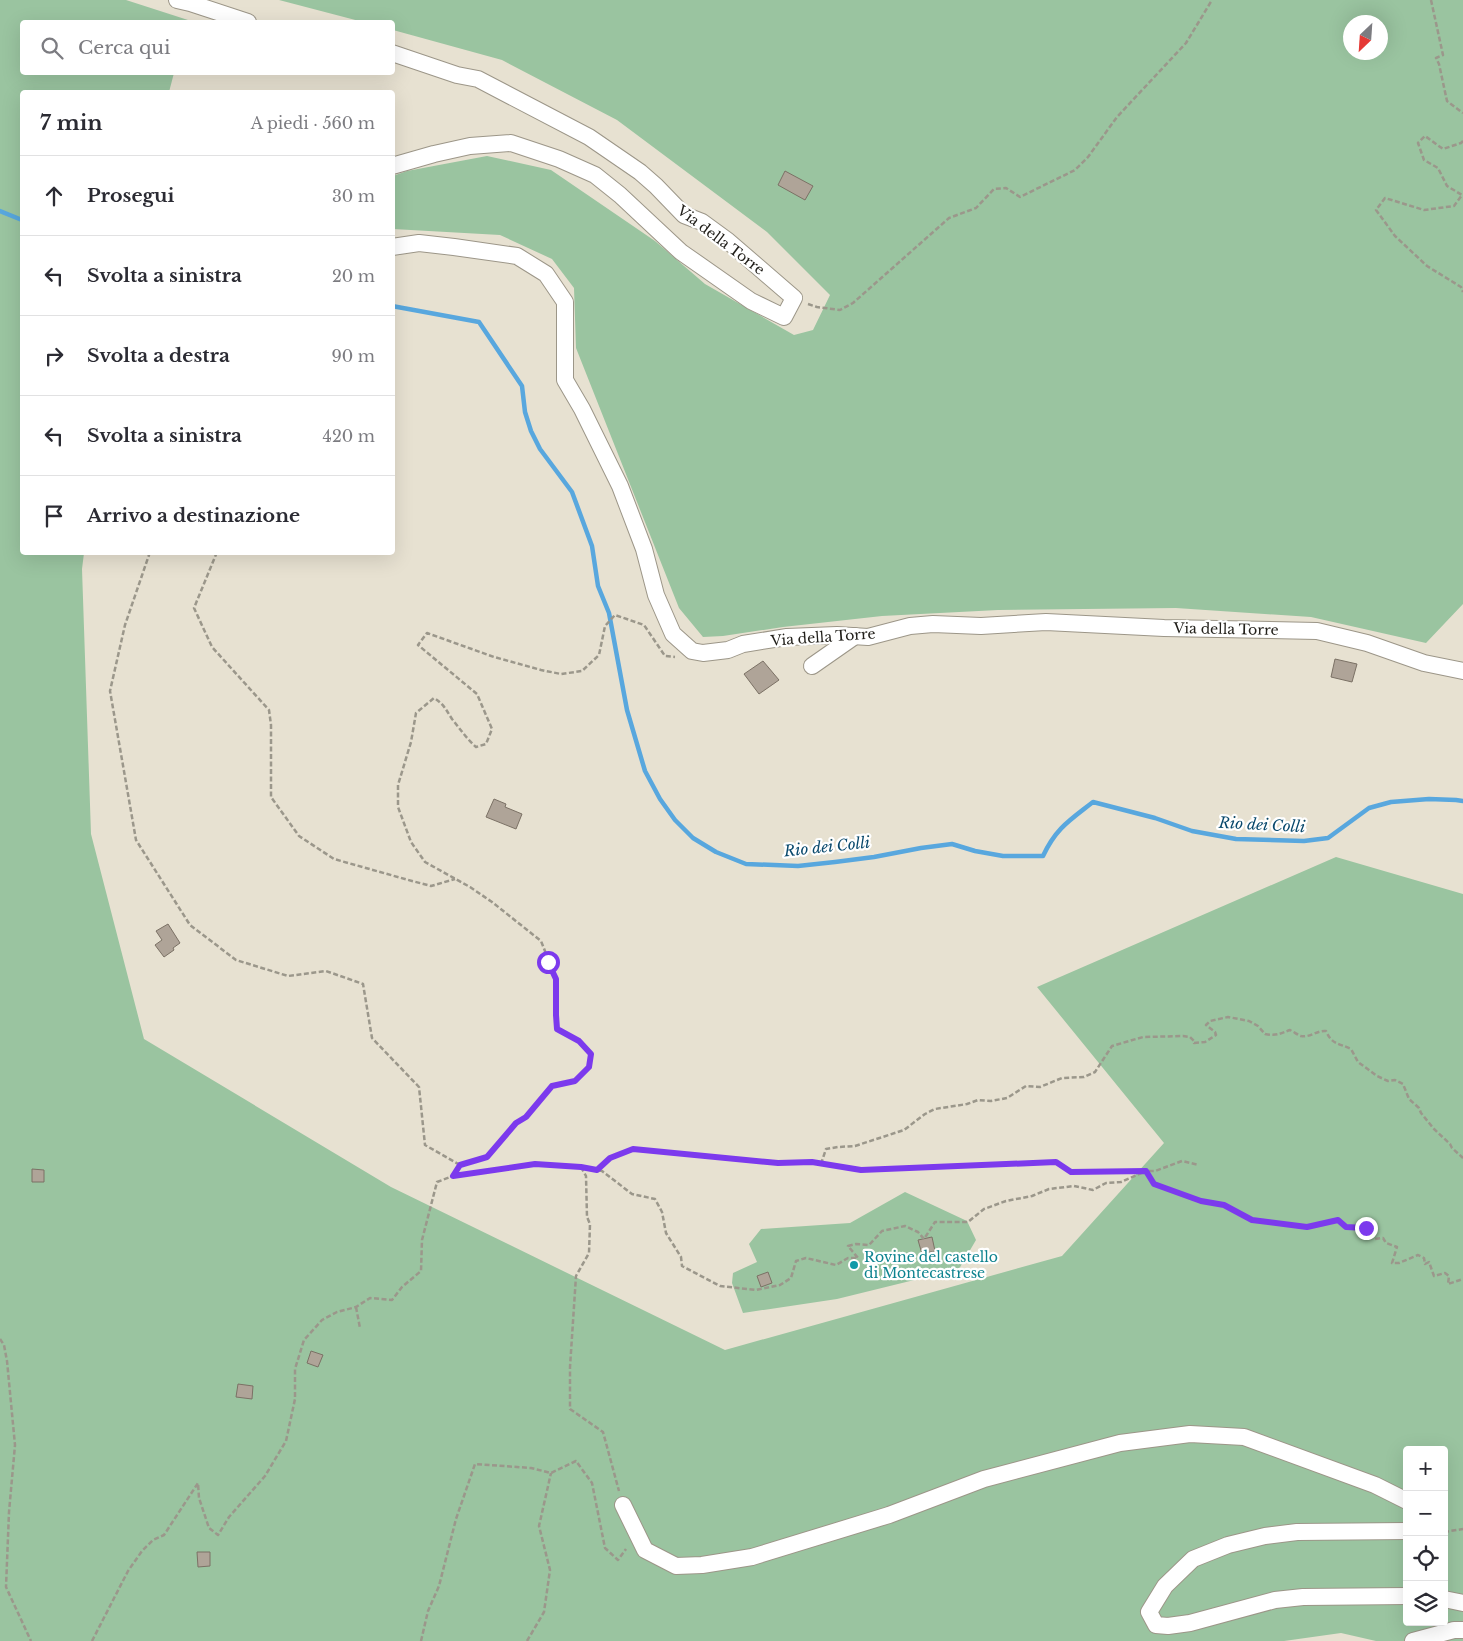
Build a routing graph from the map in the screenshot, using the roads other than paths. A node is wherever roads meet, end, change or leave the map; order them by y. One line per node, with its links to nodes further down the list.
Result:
1 (177, 0): 2 (street)
2 (242, 20)
3 (395, 54): 4 (street, Via della Torre)
4 (395, 165)
5 (395, 247): 6 (street, Via della Torre)
6 (855, 636): 7 (street); 8 (street, Via della Torre)
7 (812, 666)
8 (1463, 671)
9 (1403, 1499): 10 (street)
10 (623, 1505)
11 (1403, 1531): 12 (street)
12 (1403, 1596)
13 (1448, 1600): 14 (street)
14 (1463, 1602)
15 (1463, 1630): 16 (street)
16 (1412, 1641)

